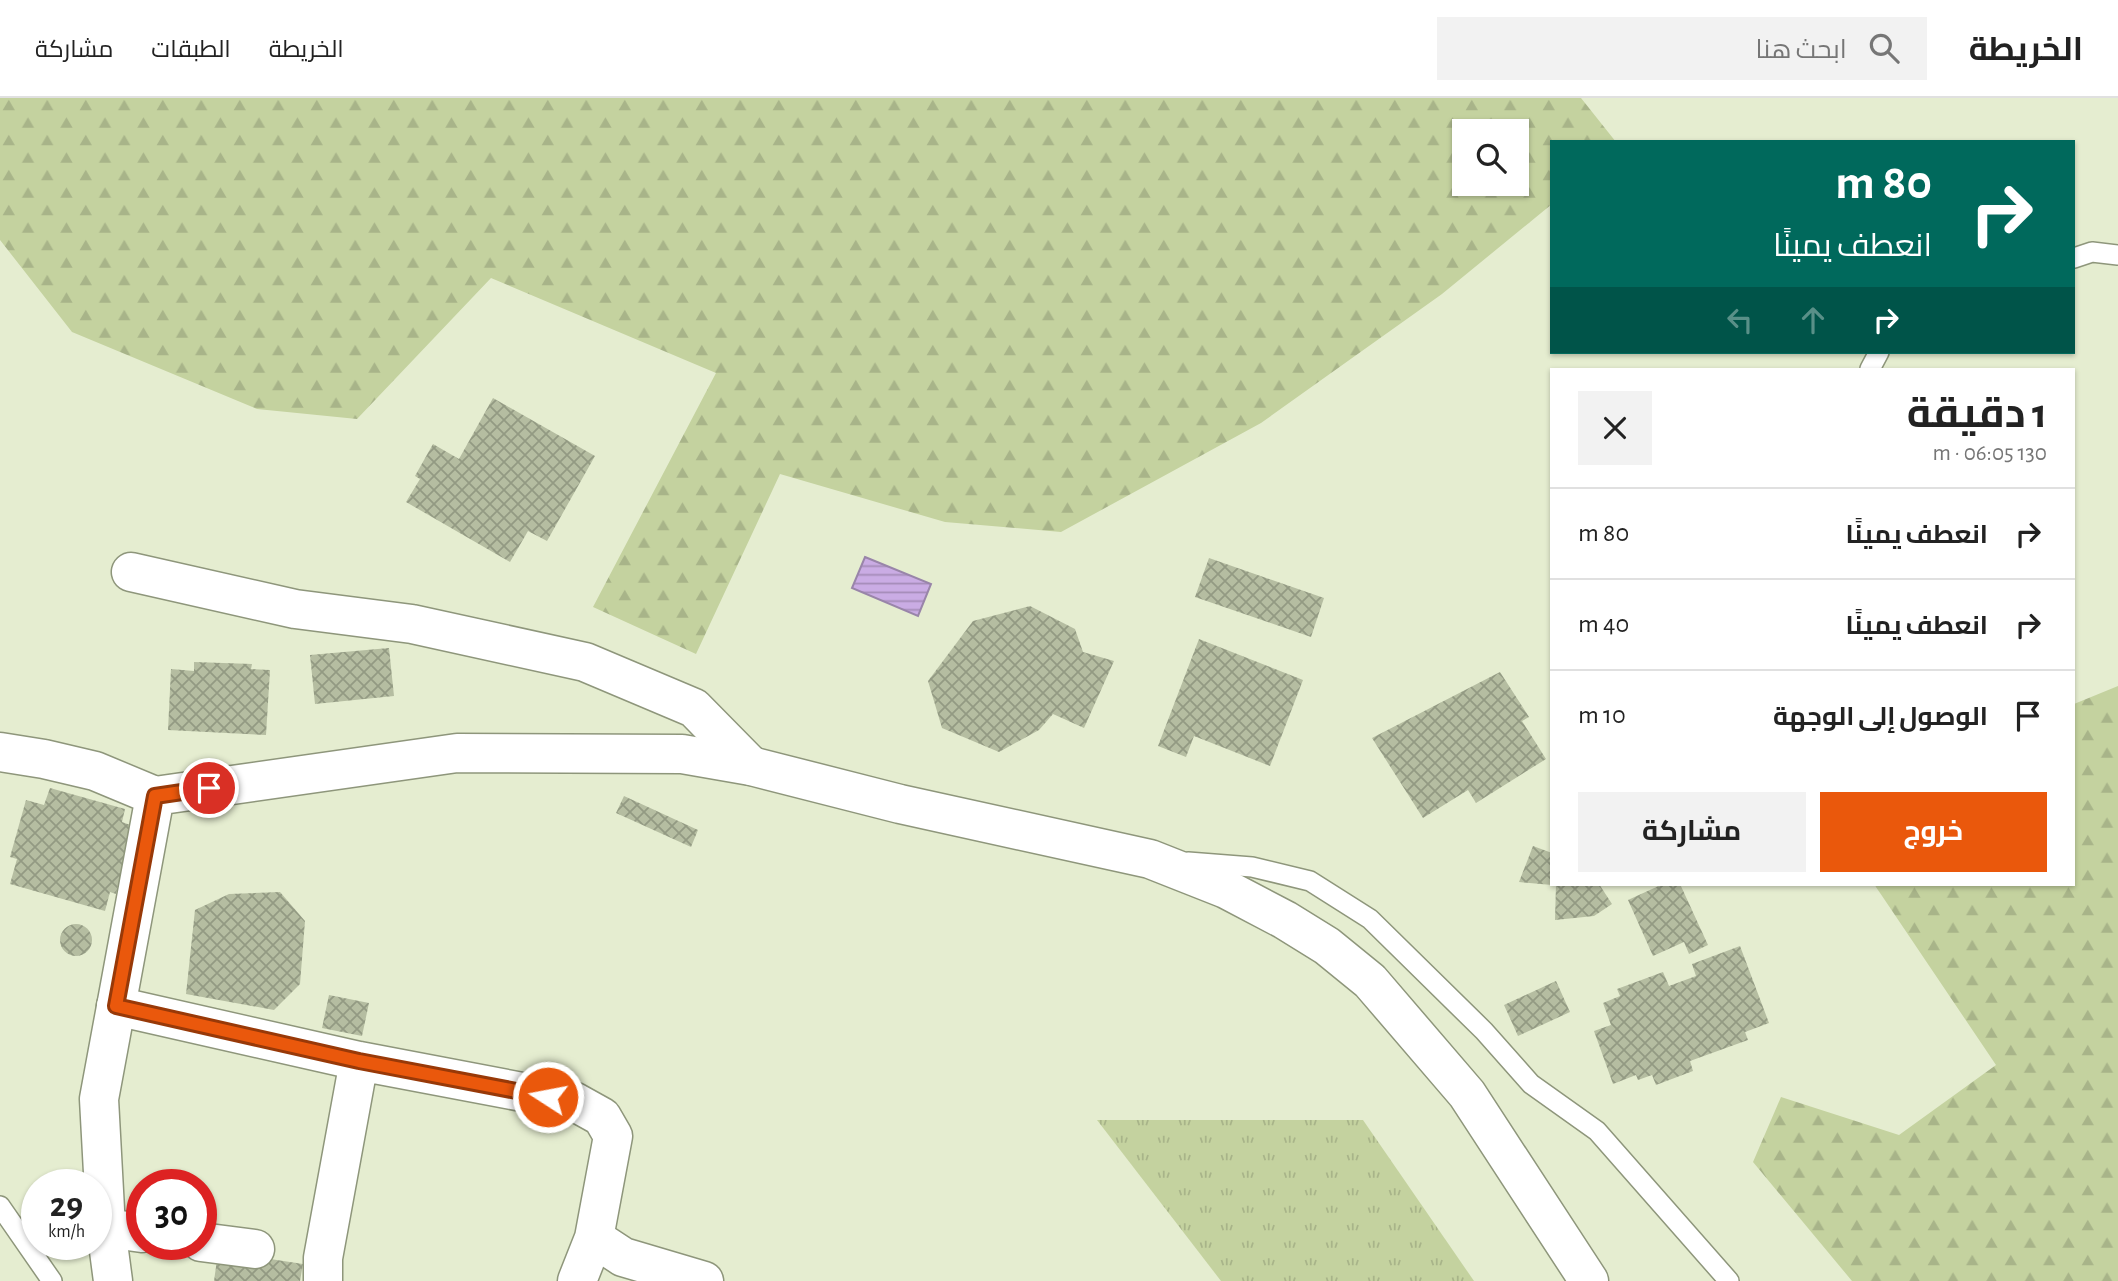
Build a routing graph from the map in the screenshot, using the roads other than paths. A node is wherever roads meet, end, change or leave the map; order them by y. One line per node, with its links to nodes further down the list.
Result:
1 (2118, 255): 2 (lane)
2 (2075, 258)
3 (131, 572): 5 (street)
4 (0, 752): 6 (street)
5 (751, 766): 6 (street); 7 (street)
6 (155, 796): 8 (street)
7 (1150, 859): 20 (street); 21 (lane)
8 (116, 1006): 9 (street); 11 (street)
9 (359, 1061): 12 (street); 17 (street)
10 (0, 1206): 15 (lane)
11 (124, 1231): 16 (street)
12 (594, 1238): 18 (street); 19 (street)
13 (217, 1244): 14 (street)
14 (255, 1249)
15 (52, 1281)
16 (113, 1281)
17 (323, 1281)
18 (577, 1281)
19 (704, 1281)
20 (1590, 1281)
21 (1729, 1281)

